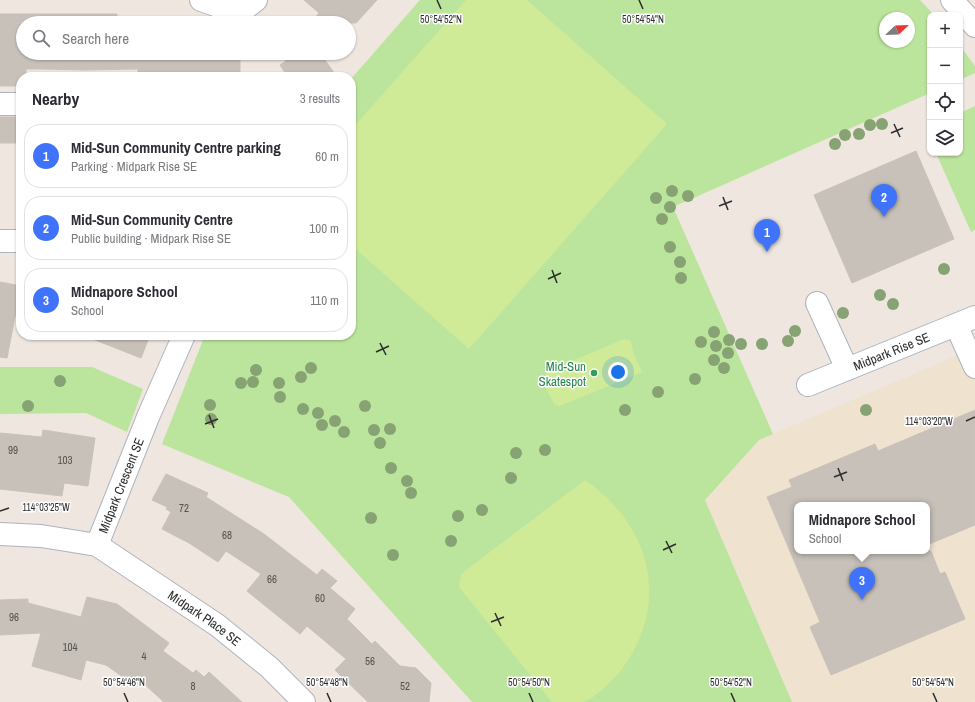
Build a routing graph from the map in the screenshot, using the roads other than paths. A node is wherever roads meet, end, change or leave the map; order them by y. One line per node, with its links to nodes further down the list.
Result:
1 (201, 0): 2 (street)
2 (256, 0)
3 (952, 0): 4 (street)
4 (975, 26)
5 (0, 104): 6 (street)
6 (16, 104)
7 (0, 241): 8 (street)
8 (16, 241)
9 (817, 303): 13 (street)
10 (966, 321): 12 (street); 13 (street, Midpark Rise SE)
11 (182, 340): 16 (street, Midpark Crescent SE)
12 (975, 367)
13 (847, 369): 14 (street, Midpark Rise SE)
14 (808, 385)
15 (0, 534): 16 (street, Midpark Crescent SE)
16 (98, 545): 17 (street, Midpark Place SE)
17 (304, 702)

